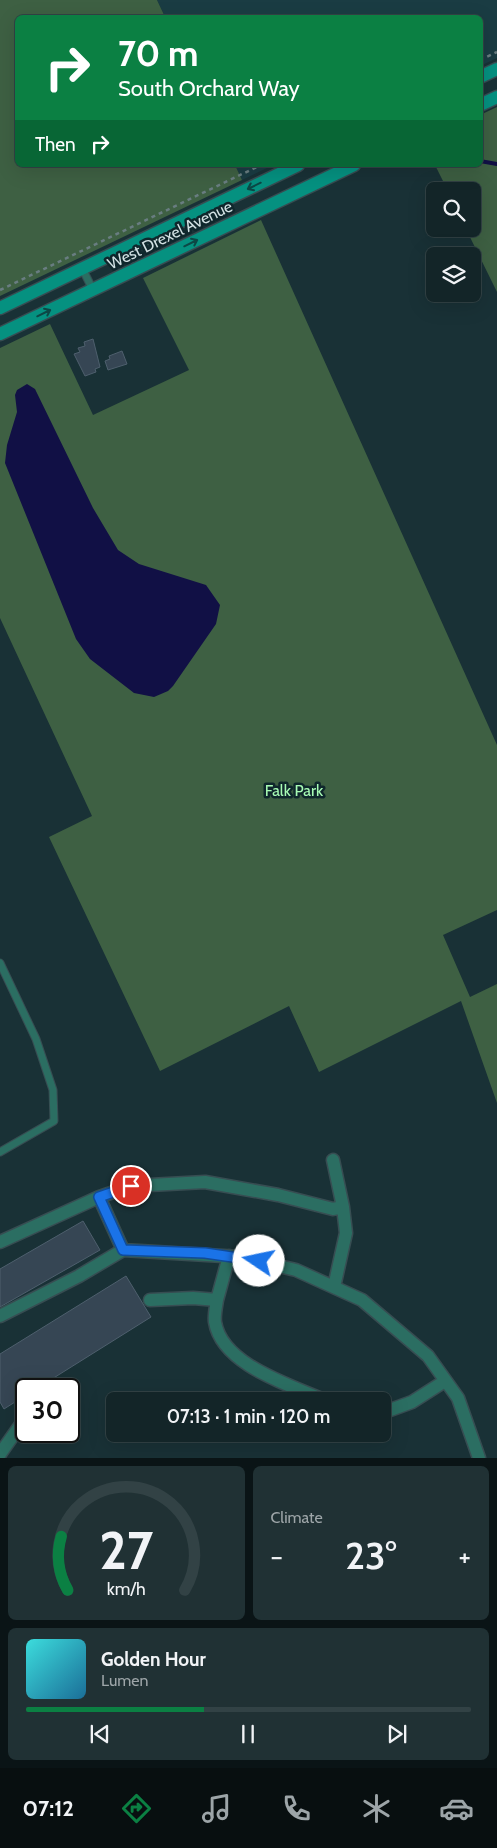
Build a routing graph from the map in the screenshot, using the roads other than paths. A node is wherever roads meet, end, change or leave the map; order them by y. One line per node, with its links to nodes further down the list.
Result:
1 (497, 69): 2 (street)
2 (483, 76)
3 (497, 97): 4 (street)
4 (483, 104)
5 (294, 167): 7 (street, West Drexel Avenue, one-way to 7)
6 (350, 167): 8 (street, West Drexel Avenue, one-way to 6)
7 (82, 268): 8 (lane); 9 (street, West Drexel Avenue)
8 (93, 290): 10 (street, West Drexel Avenue, one-way to 8)
9 (0, 308)
10 (0, 334)
11 (0, 963): 12 (lane)
12 (0, 1152)
13 (333, 1160): 15 (street)
14 (99, 1197): 15 (street); 16 (street); 17 (street)
15 (343, 1207): 19 (street)
16 (0, 1242)
17 (123, 1250): 18 (street); 22 (street)
18 (228, 1256): 19 (street); 21 (street)
19 (334, 1287): 23 (street)
20 (150, 1300): 21 (street)
21 (217, 1300): 24 (street)
22 (0, 1316)
23 (445, 1381): 25 (street); 28 (street)
24 (306, 1392)
25 (391, 1410)
26 (15, 1433): 27 (street)
27 (0, 1454)
28 (479, 1458)

